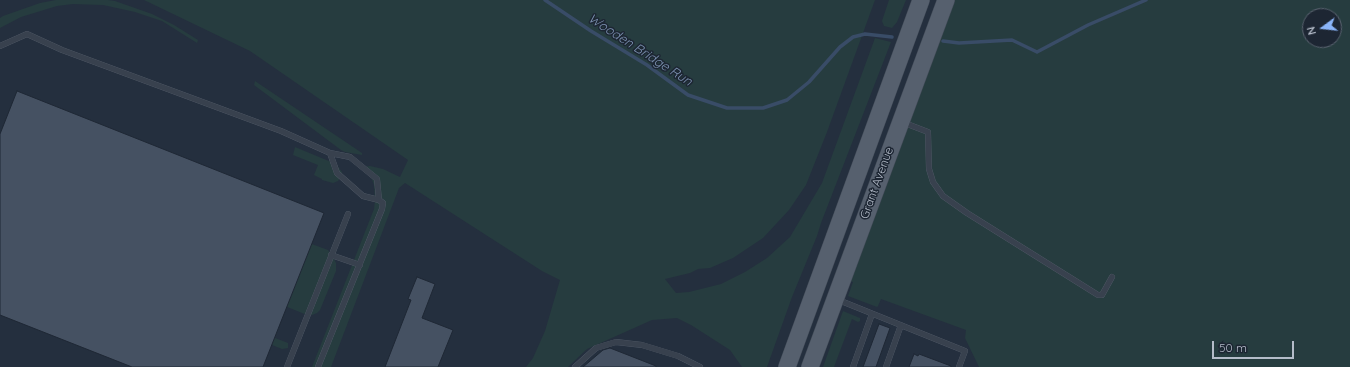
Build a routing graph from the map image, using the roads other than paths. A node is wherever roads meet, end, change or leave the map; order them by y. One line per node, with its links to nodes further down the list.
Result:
1 (921, 0): 18 (main road, Grant Avenue)
2 (946, 0): 4 (main road, Grant Avenue)
3 (0, 46): 5 (lane)
4 (900, 122): 10 (lane); 11 (main road, Grant Avenue)
5 (330, 153): 6 (lane); 6 (lane)
6 (380, 200): 9 (lane)
7 (348, 214): 8 (lane)
8 (331, 255): 9 (lane); 14 (lane)
9 (360, 265): 15 (lane)
10 (1112, 277)
11 (835, 299): 12 (lane); 19 (main road, Grant Avenue)
12 (872, 314): 13 (lane); 20 (lane)
13 (901, 325): 21 (lane); 22 (lane)
14 (287, 367)
15 (318, 367)
16 (575, 367): 17 (lane)
17 (700, 367)
18 (787, 367)
19 (810, 367)
20 (853, 367)
21 (886, 367)
22 (959, 367)

